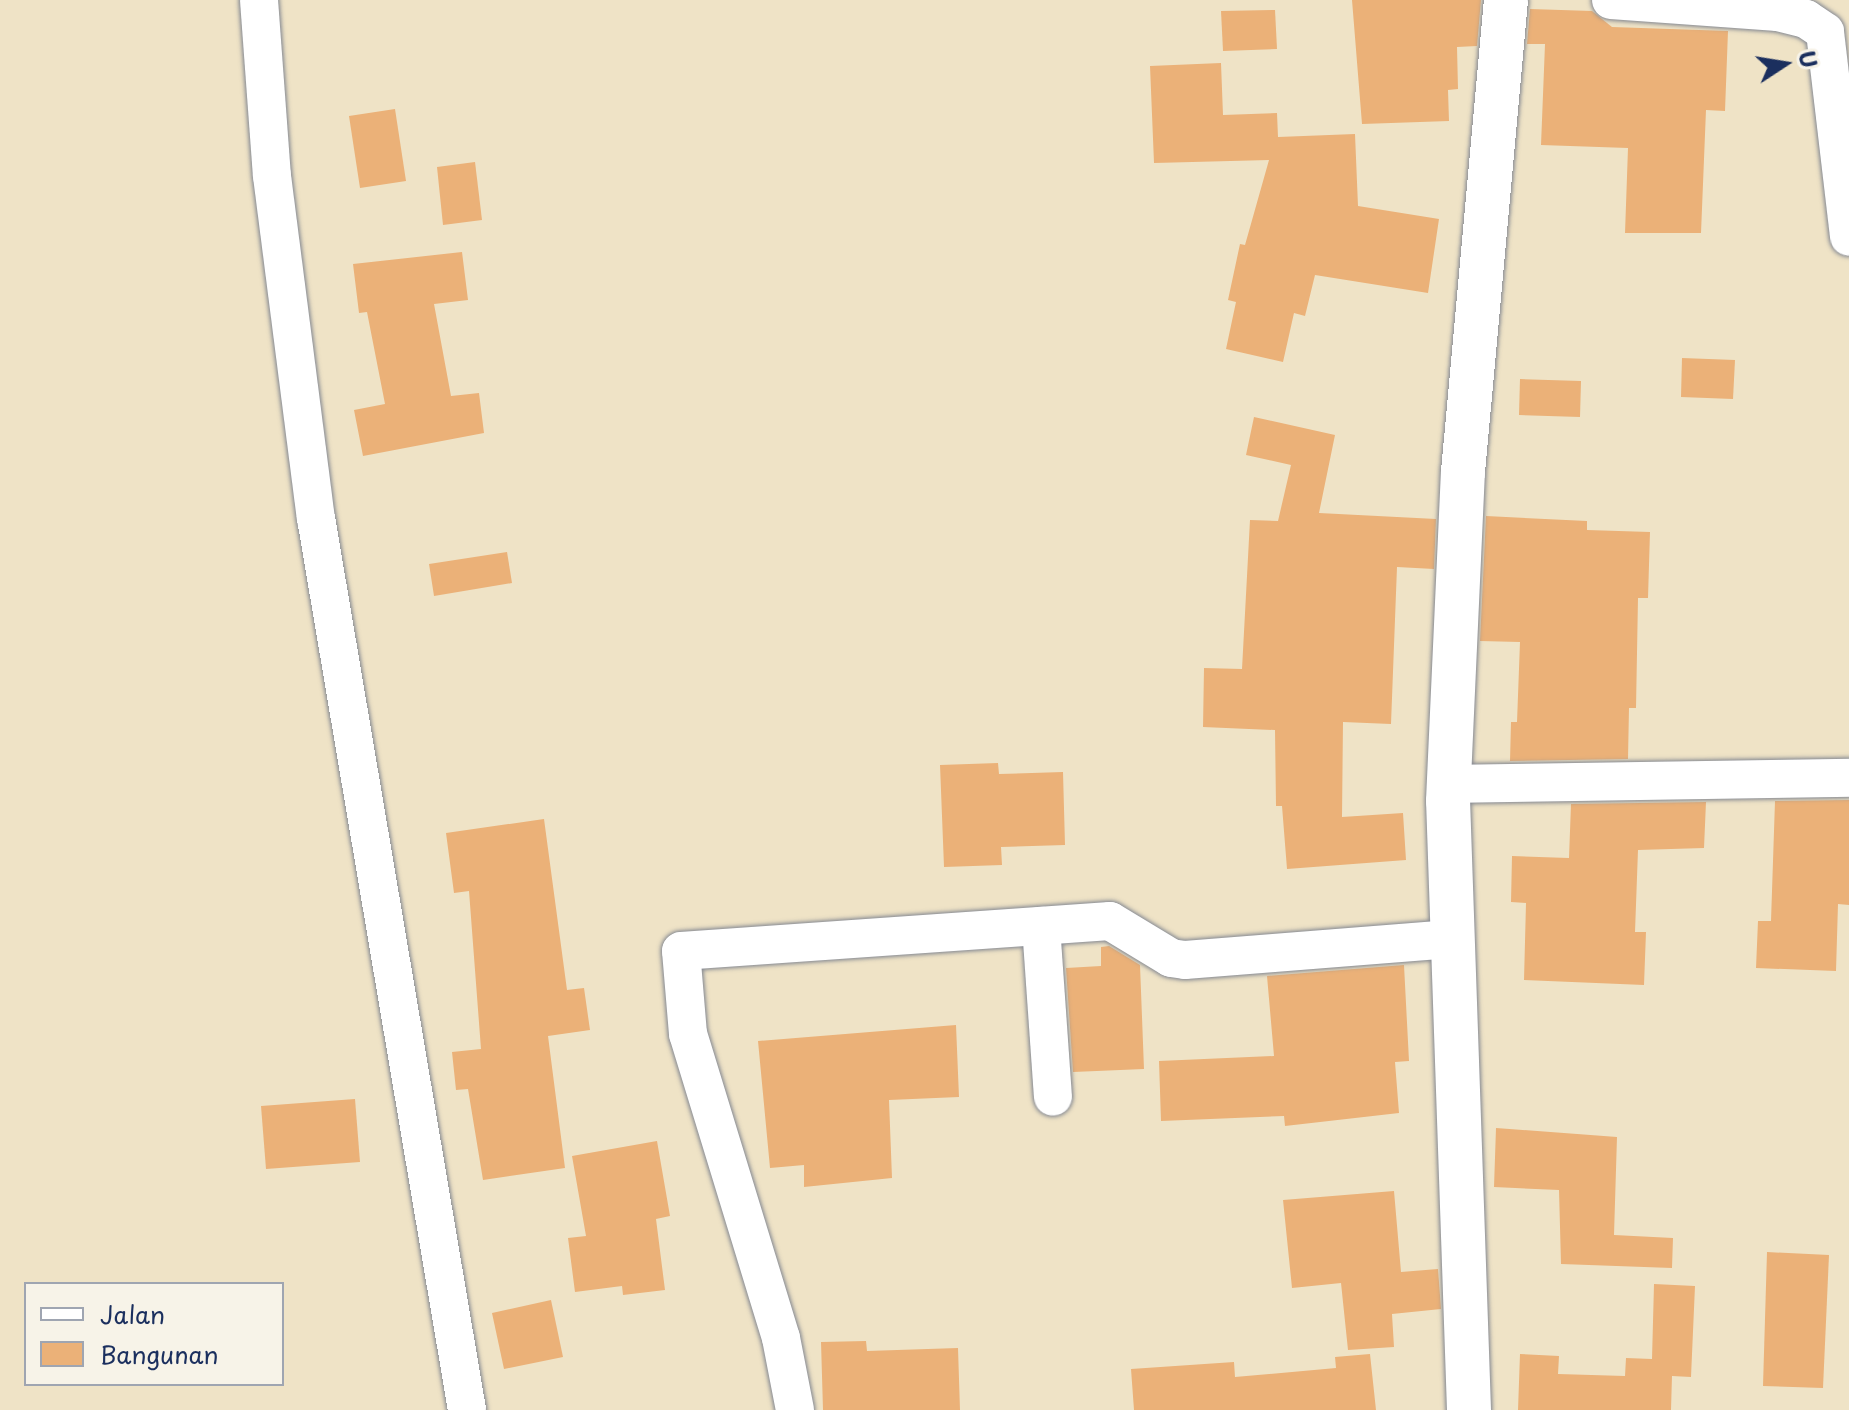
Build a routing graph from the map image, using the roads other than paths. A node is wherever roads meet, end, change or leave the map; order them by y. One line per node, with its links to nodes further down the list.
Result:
1 (259, 0): 10 (street)
2 (1506, 0): 6 (street)
3 (1611, 0): 4 (street)
4 (1849, 237)
5 (1849, 778): 6 (street)
6 (1448, 784): 8 (street)
7 (1041, 926): 8 (street); 9 (street); 11 (street)
8 (1454, 939): 12 (street)
9 (1053, 1097)
10 (467, 1410)
11 (795, 1410)
12 (1469, 1410)

